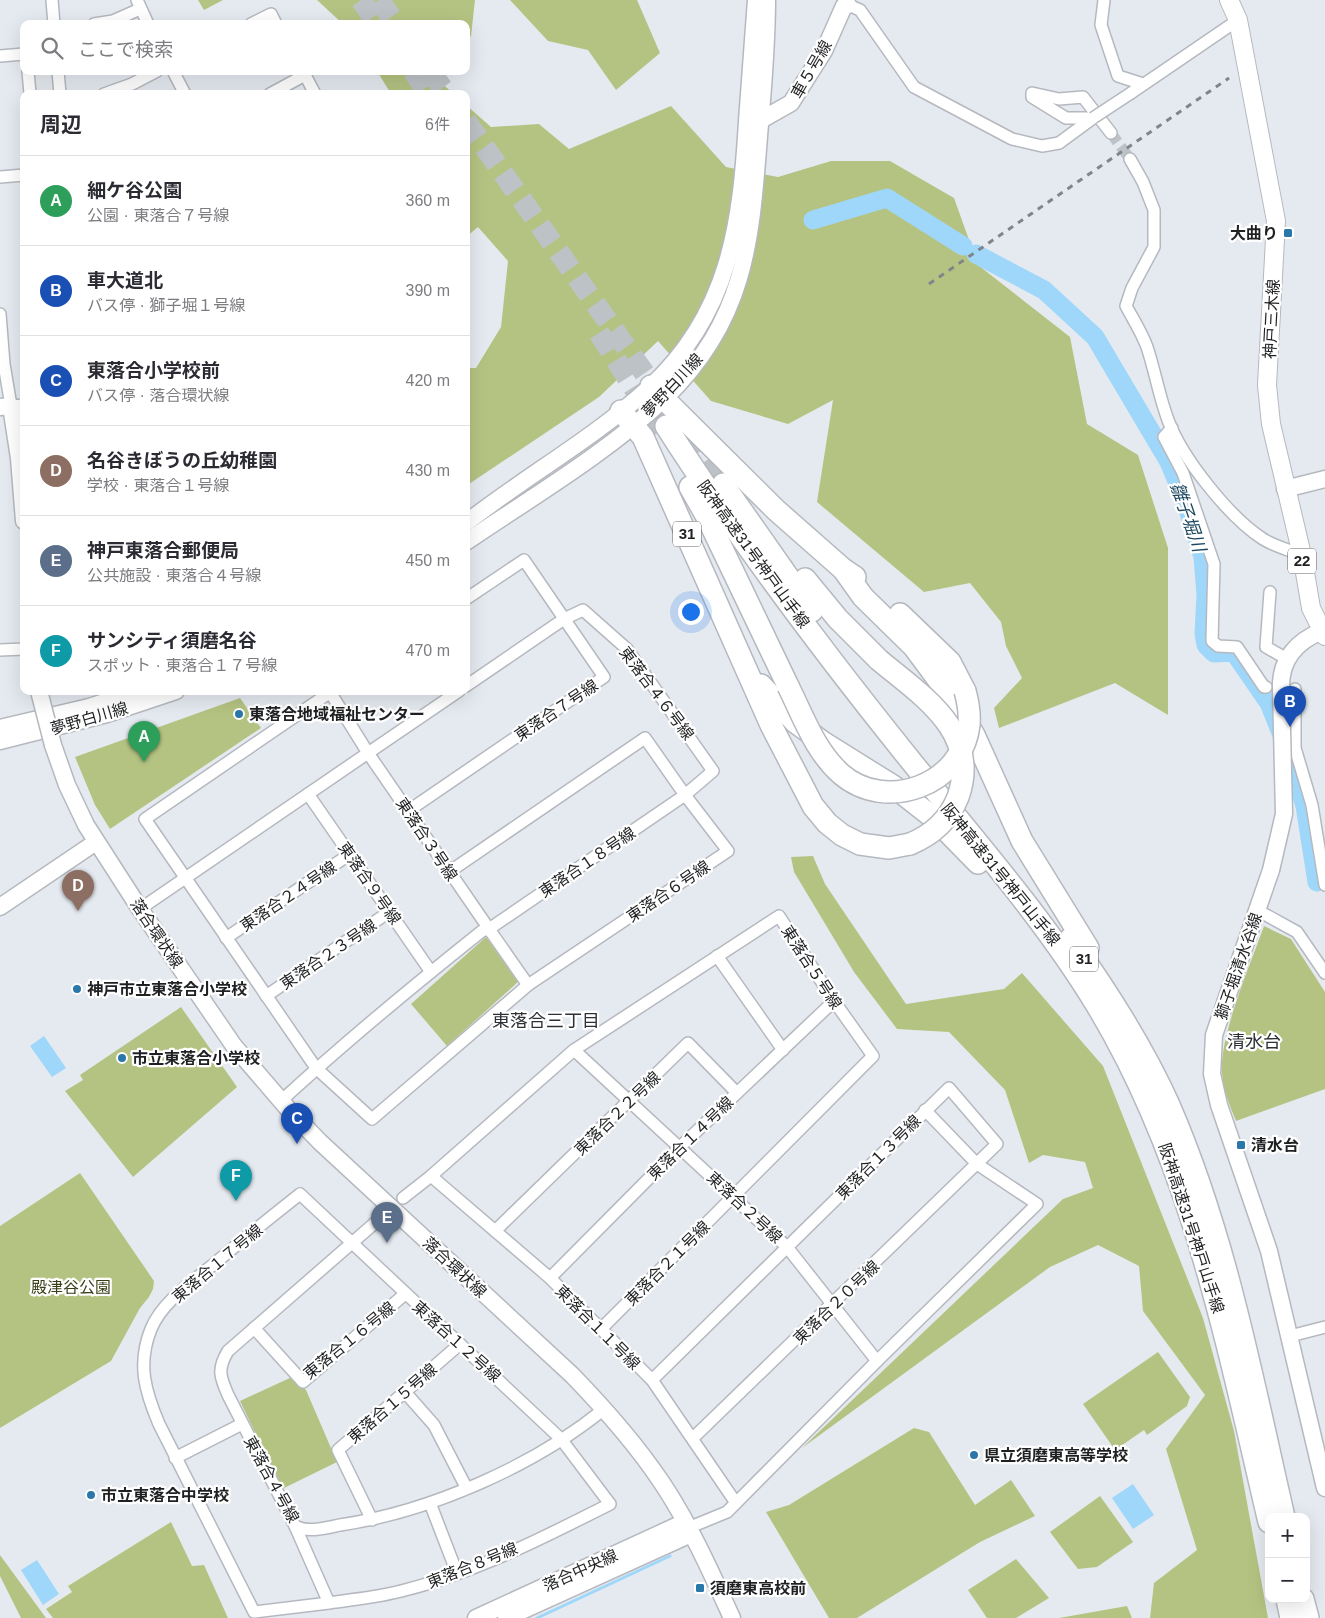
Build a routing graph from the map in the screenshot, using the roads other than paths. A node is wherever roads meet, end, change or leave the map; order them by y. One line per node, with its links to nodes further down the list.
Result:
1 (52, 0): 8 (street)
2 (756, 0): 37 (street, 夢野白川線)
3 (769, 0): 30 (street, 夢野白川線)
4 (1104, 0): 22 (street)
5 (1229, 0): 13 (main road, 神戸三木線 / 22)
6 (139, 4): 9 (street); 10 (street)
7 (848, 5): 29 (street); 30 (street, 車５号線)
8 (54, 20)
9 (115, 20)
10 (146, 20)
11 (260, 20): 12 (street)
12 (274, 20)
13 (1238, 20): 22 (street); 43 (main road, 神戸三木線 / 22)
14 (20, 54): 15 (street)
15 (0, 56)
16 (28, 75): 23 (street)
17 (58, 75): 24 (street)
18 (149, 75): 25 (street)
19 (175, 75): 26 (street)
20 (301, 75): 27 (street)
21 (305, 75): 28 (street)
22 (1143, 84): 29 (street, bridge)
23 (30, 90)
24 (60, 90)
25 (115, 90)
26 (183, 90)
27 (276, 90)
28 (313, 90)
29 (1093, 118): 31 (street)
30 (761, 120): 37 (street, 夢野白川線)
31 (1111, 132)
32 (1130, 159): 40 (street)
33 (20, 176): 34 (street)
34 (0, 177)
35 (0, 314): 36 (street)
36 (0, 327): 38 (street)
37 (658, 392): 39 (street, 夢野白川線); 47 (highway)
38 (11, 406): 41 (street)
39 (627, 418): 44 (street, 夢野白川線); 45 (street, 夢野白川線); 55 (highway, 31)
40 (1172, 428): 46 (street); 57 (street)
41 (20, 471)
42 (1325, 479): 43 (street)
43 (1285, 489): 46 (main road, 神戸三木線 / 22)
44 (470, 520)
45 (470, 539)
46 (1302, 555): 51 (main road, 神戸三木線 / 22)
47 (843, 569): 90 (highway, 阪神高速31号神戸山手線 / 31, bridge); 91 (highway)
48 (1270, 592): 54 (street)
49 (470, 596): 50 (street, 東落合７号線)
50 (564, 619): 56 (street); 71 (street, 東落合４６号線); 72 (street, 東落合７号線)
51 (1324, 634): 54 (street, 獅子堀清水谷線)
52 (20, 649): 53 (street)
53 (0, 650)
54 (1287, 659): 57 (street, 獅子堀清水谷線)
55 (745, 663): 90 (highway, 31); 91 (highway, 阪神高速31号神戸山手線 / 31, bridge)
56 (470, 683)
57 (1281, 687): 77 (street); 80 (street, 獅子堀清水谷線, bridge)
58 (40, 695): 73 (street, 落合環状線, bridge)
59 (128, 695): 66 (street, 夢野白川線)
60 (164, 695): 66 (street, 夢野白川線)
61 (327, 695): 76 (street)
62 (333, 695): 69 (street, 東落合３号線)
63 (453, 695): 69 (street)
64 (0, 723): 66 (street)
65 (0, 728): 66 (street, 夢野白川線)
66 (25, 729): 67 (street, 夢野白川線); 68 (street)
67 (0, 741)
68 (0, 746)
69 (368, 753): 70 (street); 72 (street, 東落合３号線)
70 (308, 794): 74 (street, 東落合９号線); 76 (street)
71 (685, 796): 75 (street, 東落合６号線); 82 (street, 東落合１８号線); 87 (street, 東落合６号線)
72 (408, 811): 75 (street, 東落合３号線)
73 (96, 842): 78 (street); 79 (street, 落合環状線)
74 (350, 854): 81 (street, 東落合９号線); 83 (street, 東落合２４号線)
75 (449, 872): 82 (street, 東落合３号線)
76 (185, 878): 79 (street); 83 (street)
77 (1324, 882)
78 (0, 907)
79 (140, 909): 97 (street, 落合環状線)
80 (1257, 910): 86 (street); 113 (street, 獅子堀清水谷線)
81 (389, 912): 85 (street, 東落合９号線); 88 (street, 東落合２３号線)
82 (489, 929): 85 (street); 87 (street, 東落合３号線)
83 (226, 938): 88 (street)
84 (717, 956): 89 (street, 東落合５号線); 92 (street, 東落合５号線); 93 (street)
85 (431, 972): 94 (street)
86 (1325, 973)
87 (528, 985): 94 (street, 東落合６号線)
88 (266, 996): 94 (street)
89 (834, 1001): 93 (street, 東落合１４号線); 102 (street, 東落合５号線)
90 (1097, 1005): 127 (highway, 阪神高速31号神戸山手線 / 31)
91 (1135, 1042): 128 (highway, 阪神高速31号神戸山手線 / 31)
92 (574, 1050): 96 (street, 東落合２号線); 101 (street)
93 (782, 1050): 95 (street, 東落合１４号線)
94 (316, 1068): 97 (street)
95 (737, 1093): 96 (street, 東落合２２号線); 99 (street, 東落合１４号線)
96 (630, 1100): 99 (street, 東落合２号線); 104 (street, 東落合２２号線)
97 (281, 1101): 103 (street, 落合環状線)
98 (925, 1110): 100 (street, 東落合１３号線); 100 (street, 東落合２０号線); 106 (street, 東落合１３号線)
99 (680, 1147): 102 (street, 東落合２号線); 107 (street, 東落合１４号線)
100 (977, 1164): 109 (street, 東落合２０号線); 115 (street, 東落合１３号線)
101 (431, 1176): 103 (street); 104 (street, 東落合１１号線)
102 (733, 1196): 106 (street, 東落合２号線); 112 (street, 東落合２１号線)
103 (398, 1203): 105 (street, 東落合４号線); 118 (street, 落合環状線)
104 (495, 1231): 107 (street, 東落合１１号線)
105 (353, 1243): 108 (street, 東落合１２号線); 111 (street, 東落合４号線); 122 (street, 東落合１７号線)
106 (787, 1247): 109 (street, 東落合２号線); 116 (street, 東落合１３号線)
107 (550, 1278): 112 (street, 東落合１１号線)
108 (405, 1294): 111 (street, 東落合１６号線); 114 (street, 東落合１２号線)
109 (832, 1305): 115 (street, 東落合２号線); 120 (street, 東落合２０号線)
110 (1325, 1327): 113 (street)
111 (254, 1328): 119 (street, 東落合４号線)
112 (601, 1330): 116 (street, 東落合１１号線)
113 (1290, 1336): 124 (street, 獅子堀清水谷線)
114 (460, 1344): 117 (street, 東落合１５号線); 121 (street, 東落合１２号線)
115 (877, 1361): 126 (street)
116 (652, 1380): 120 (street, 東落合１１号線)
117 (404, 1392): 123 (street); 129 (street, 東落合１５号線)
118 (604, 1409): 121 (street, 東落合４号線); 131 (street, 落合環状線)
119 (242, 1424): 122 (street); 130 (street, 東落合４号線)
120 (693, 1438): 126 (street, 東落合１１号線)
121 (561, 1439): 123 (street, 東落合４号線); 132 (street, 東落合８号線)
122 (175, 1458): 133 (street, 東落合１７号線)
123 (466, 1488): 125 (street, 東落合４号線)
124 (1325, 1488)
125 (430, 1503): 129 (street, 東落合４号線); 132 (street)
126 (736, 1503): 131 (street)
127 (1267, 1513)
128 (1283, 1513)
129 (372, 1520): 130 (street, 東落合４号線)
130 (295, 1526): 133 (street)
131 (688, 1528): 136 (street, 落合中央線); 137 (street, 落合中央線); 138 (street, 落合環状線)
132 (456, 1573): 133 (street, 東落合８号線)
133 (329, 1603)
134 (1288, 1603): 139 (highway)
135 (1304, 1603): 140 (highway)
136 (476, 1618)
137 (506, 1618)
138 (732, 1618)
139 (1291, 1618)
140 (1308, 1618)

